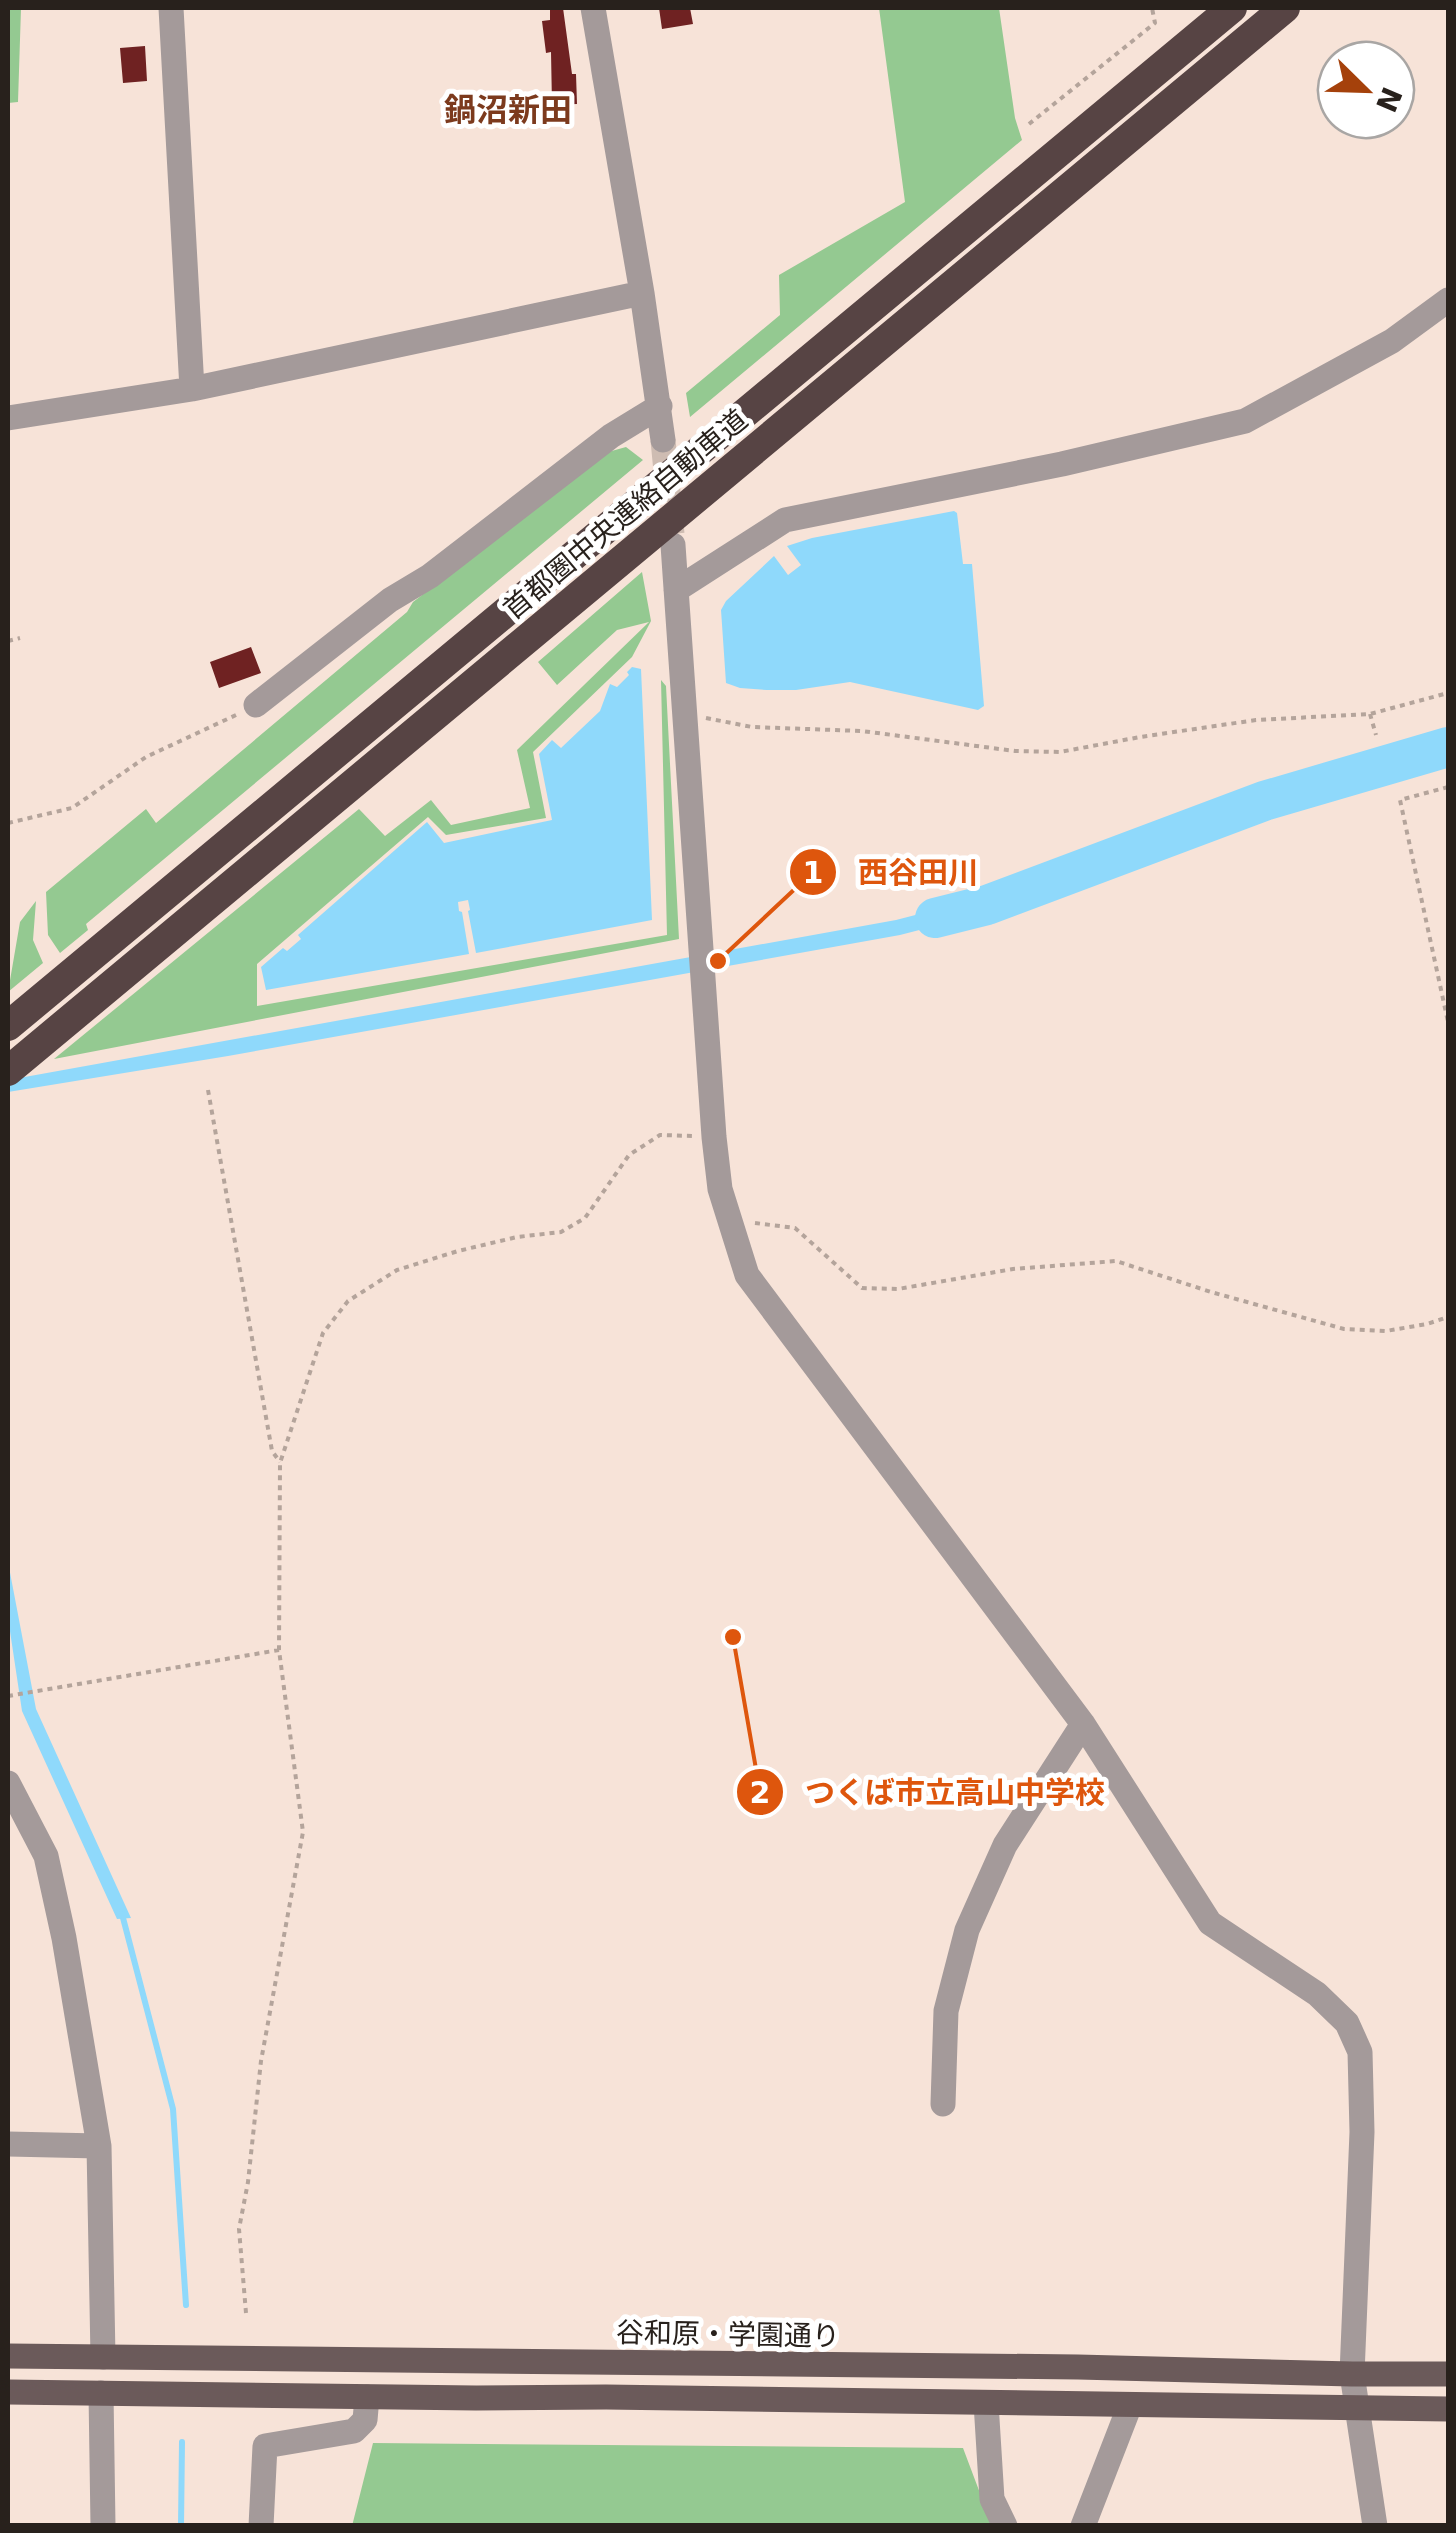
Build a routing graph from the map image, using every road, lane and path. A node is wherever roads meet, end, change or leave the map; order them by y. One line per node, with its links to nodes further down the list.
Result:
1 (171, 8): 9 (street)
2 (593, 8): 7 (street)
3 (1152, 8): 6 (path)
4 (1232, 8): 25 (highway, 首都圏中央連絡自動車道)
5 (1285, 8): 26 (highway, 首都圏中央連絡自動車道)
6 (1029, 124)
7 (642, 292): 9 (street); 10 (street)
8 (1448, 300): 14 (street)
9 (192, 390): 11 (street)
10 (660, 406): 12 (street); 18 (street)
11 (8, 418)
12 (663, 440)
13 (672, 545): 14 (street)
14 (676, 590): 19 (street)
15 (20, 638): 16 (path)
16 (8, 641)
17 (1448, 693): 20 (path)
18 (256, 705): 23 (path)
19 (686, 713): 20 (path); 28 (street)
20 (1370, 714): 21 (path)
21 (1376, 735)
22 (1448, 786): 24 (path)
23 (8, 823)
24 (1448, 1022)
25 (8, 1026)
26 (8, 1071)
27 (208, 1090): 31 (path)
28 (714, 1136): 29 (street); 31 (path)
29 (729, 1220): 30 (path); 34 (street)
30 (1448, 1318)
31 (280, 1462): 32 (path)
32 (279, 1650): 33 (path); 39 (path)
33 (8, 1696)
34 (1082, 1724): 36 (street); 42 (street)
35 (8, 1783): 38 (street)
36 (943, 2104)
37 (8, 2144): 38 (street)
38 (99, 2146): 41 (street)
39 (246, 2312)
40 (8, 2356): 41 (main road, 谷和原・学園通り)
41 (103, 2357): 42 (main road, 谷和原・学園通り)
42 (1352, 2374): 43 (main road, 谷和原・学園通り); 49 (street)
43 (1448, 2374)
44 (8, 2392): 45 (main road)
45 (101, 2393): 46 (main road); 51 (street)
46 (367, 2396): 47 (main road); 52 (street)
47 (986, 2402): 48 (main road); 53 (street)
48 (1130, 2405): 49 (main road); 54 (street)
49 (1357, 2408): 50 (main road); 55 (street)
50 (1448, 2409)
51 (102, 2526)
52 (261, 2526)
53 (1005, 2526)
54 (1084, 2526)
55 (1375, 2526)

